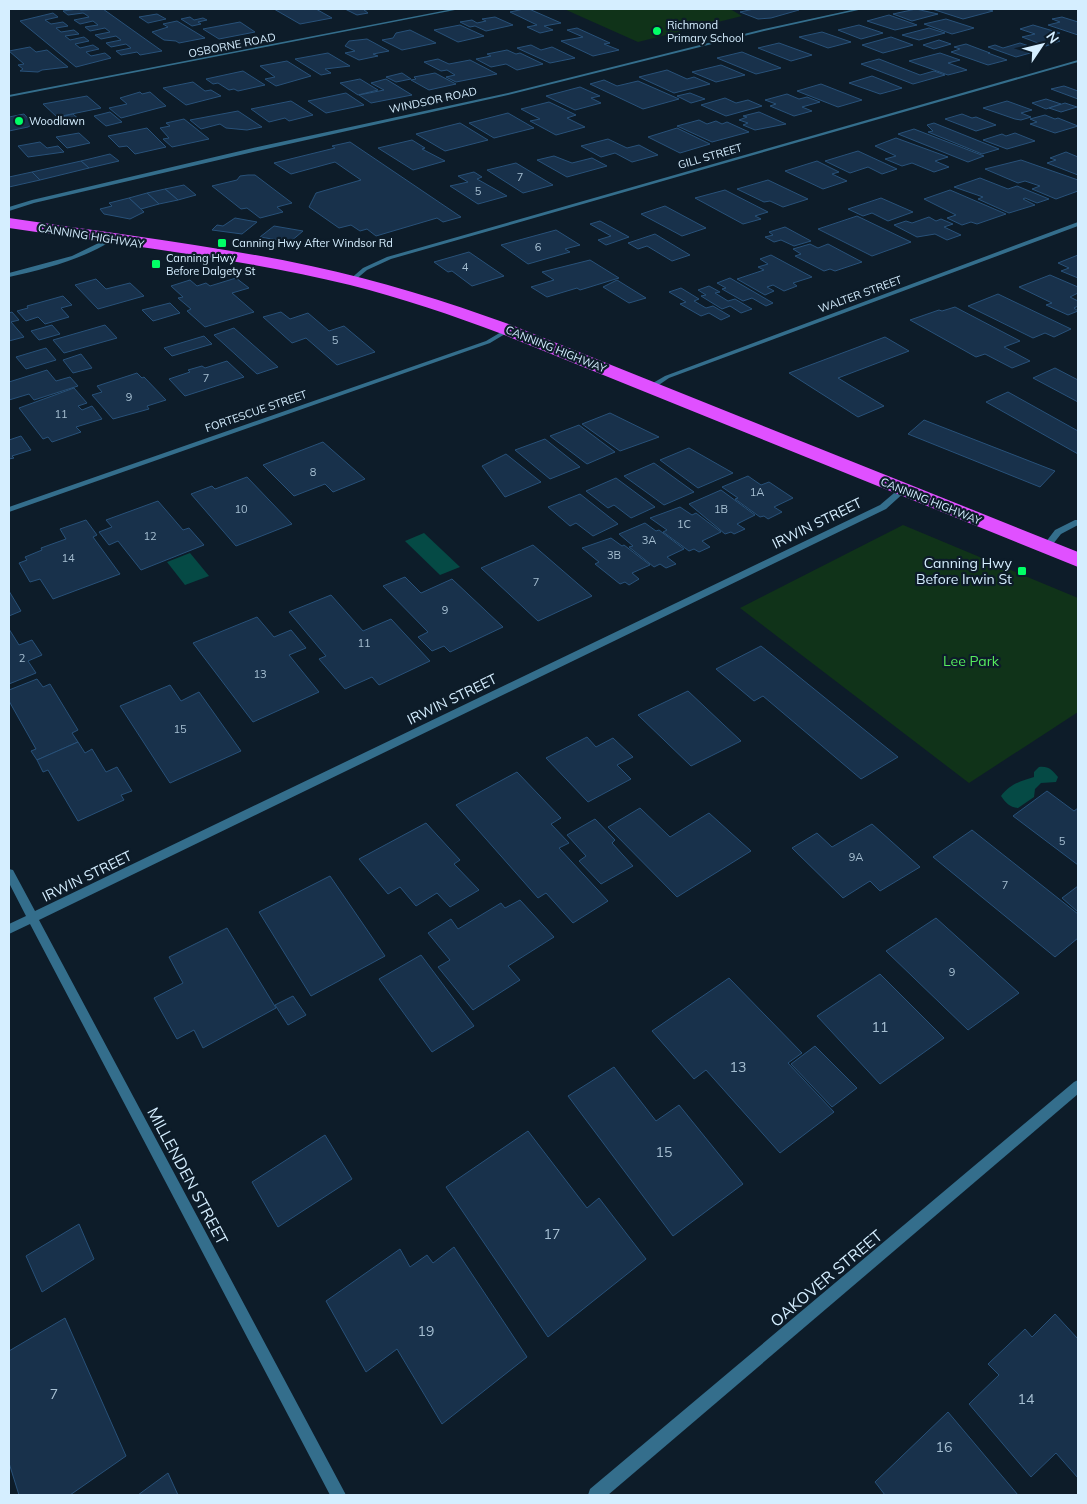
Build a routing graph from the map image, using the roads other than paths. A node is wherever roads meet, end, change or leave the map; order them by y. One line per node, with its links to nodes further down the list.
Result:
1 (458, 9): 4 (street, OSBORNE ROAD)
2 (861, 9): 5 (street, WINDSOR ROAD)
3 (1078, 61): 10 (street, GILL STREET)
4 (9, 96)
5 (9, 209)
6 (9, 223): 8 (highway, CANNING HIGHWAY)
7 (1078, 224): 12 (street, WALTER STREET)
8 (111, 239): 9 (street); 10 (highway, CANNING HIGHWAY)
9 (9, 275)
10 (352, 280): 11 (highway, CANNING HIGHWAY)
11 (508, 330): 12 (highway, CANNING HIGHWAY); 14 (street, FORTESCUE STREET)
12 (650, 387): 13 (highway, CANNING HIGHWAY)
13 (903, 490): 16 (highway, CANNING HIGHWAY); 19 (street, IRWIN STREET)
14 (9, 510)
15 (1078, 522): 16 (street)
16 (1046, 547): 17 (highway, CANNING HIGHWAY)
17 (1078, 560)
18 (9, 873): 19 (street, MILLENDEN STREET)
19 (31, 918): 20 (street, IRWIN STREET); 22 (street, MILLENDEN STREET)
20 (9, 929)
21 (1078, 1086): 23 (street, OAKOVER STREET)
22 (338, 1495)
23 (596, 1495)

